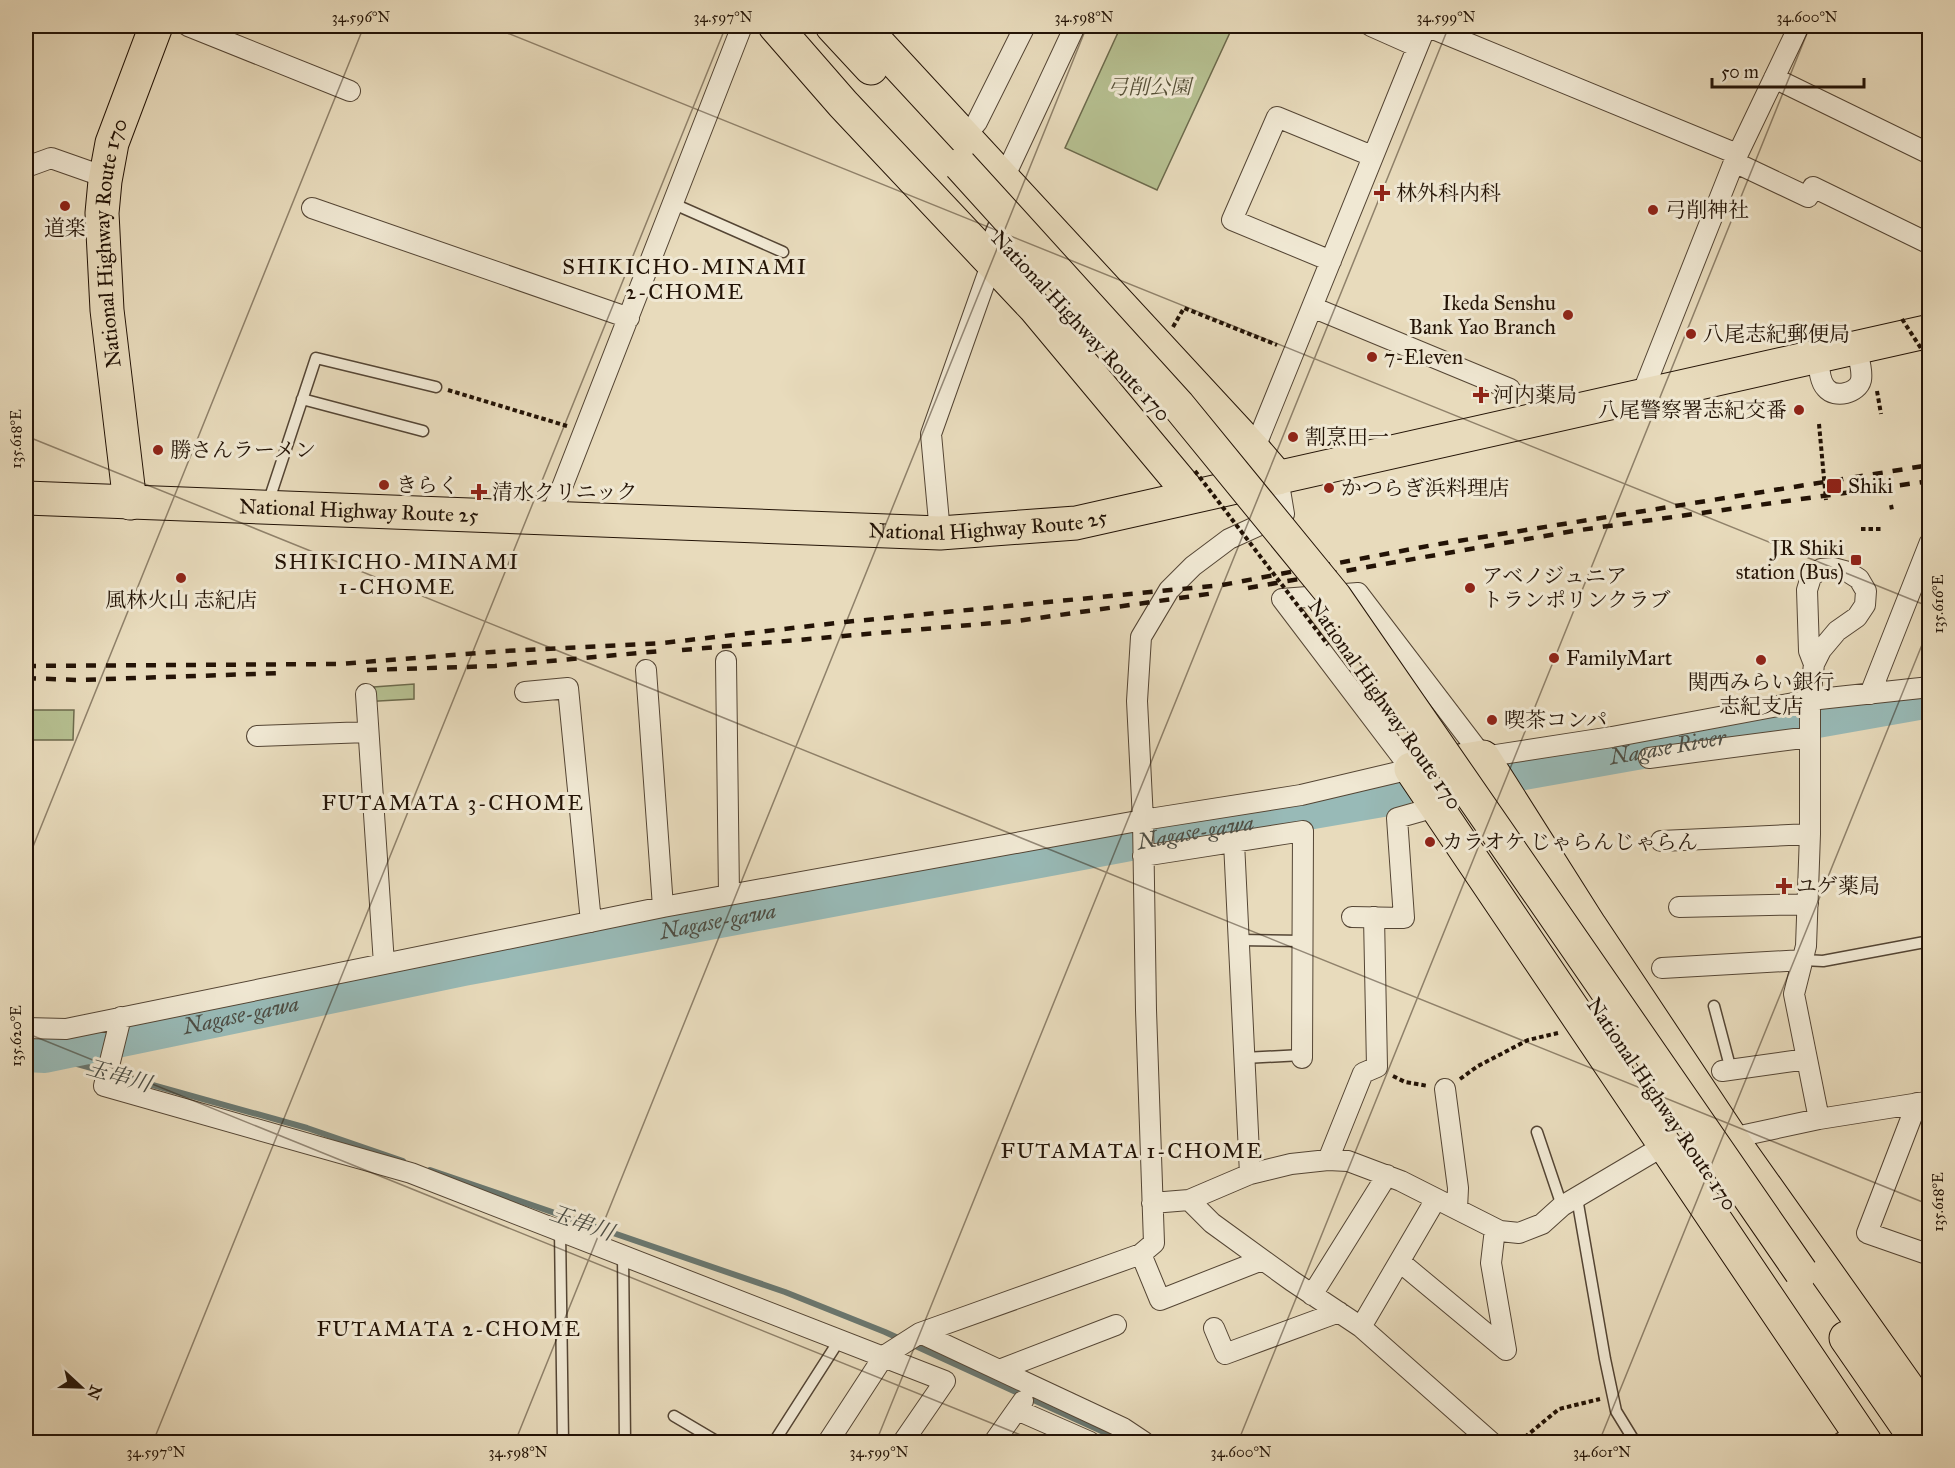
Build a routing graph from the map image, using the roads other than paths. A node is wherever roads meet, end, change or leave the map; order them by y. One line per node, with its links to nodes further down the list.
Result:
1 (156, 26): 21 (highway, National Highway Route 170)
2 (188, 26): 15 (street)
3 (742, 26): 23 (street)
4 (775, 26): 27 (highway)
5 (803, 26): 19 (highway, National Highway Route 170)
6 (832, 26): 19 (highway, National Highway Route 170)
7 (862, 26): 19 (highway)
8 (1025, 26): 19 (street)
9 (1073, 26): 22 (street)
10 (1371, 26): 13 (street)
11 (1426, 26): 13 (street); 18 (street)
12 (1799, 26): 14 (street)
13 (1416, 46): 17 (street)
14 (1774, 78): 16 (street); 18 (street)
15 (350, 91)
16 (1929, 154)
17 (1372, 156): 28 (street); 28 (street)
18 (1735, 158): 25 (street); 35 (street)
19 (957, 161): 22 (highway); 109 (highway, National Highway Route 170)
20 (26, 165): 21 (street)
21 (105, 177): 43 (highway, National Highway Route 170)
22 (1007, 183): 27 (lane); 32 (highway)
23 (674, 204): 26 (lane); 30 (street)
24 (312, 208): 30 (street)
25 (1929, 244)
26 (783, 252)
27 (987, 257): 37 (highway); 46 (street)
28 (1330, 261): 29 (street)
29 (1312, 307): 34 (street); 39 (street)
30 (629, 318): 45 (street)
31 (1919, 334): 35 (highway, National Highway Route 25)
32 (1171, 344): 37 (highway); 39 (highway)
33 (436, 387): 36 (lane)
34 (1510, 389)
35 (1642, 394): 40 (highway, National Highway Route 25)
36 (302, 399): 38 (lane); 44 (lane)
37 (1118, 407): 41 (highway)
38 (423, 431)
39 (1254, 450): 40 (highway)
40 (1278, 478): 41 (highway, National Highway Route 25); 63 (street)
41 (1192, 481): 46 (highway, National Highway Route 25)
42 (26, 498): 43 (highway, National Highway Route 25)
43 (130, 502): 44 (highway, National Highway Route 25)
44 (266, 508): 45 (highway, National Highway Route 25)
45 (550, 518): 46 (highway, National Highway Route 25)
46 (940, 533)
47 (1929, 542): 54 (street)
48 (726, 661): 68 (street)
49 (1814, 664): 49 (street); 55 (street)
50 (646, 670): 70 (street)
51 (1929, 687): 54 (street)
52 (525, 692): 74 (street)
53 (366, 694): 56 (street)
54 (1870, 694): 55 (street)
55 (1810, 700): 58 (street); 59 (street)
56 (368, 732): 57 (street); 79 (street)
57 (257, 736)
58 (1810, 737): 60 (street); 64 (street)
59 (1483, 757): 61 (highway); 61 (street); 92 (highway)
60 (1650, 758)
61 (1411, 769): 62 (highway); 63 (street)
62 (1436, 807): 73 (street); 93 (highway)
63 (1143, 820): 67 (street); 68 (street)
64 (1810, 834): 65 (street); 69 (street)
65 (1661, 841)
66 (1234, 842): 67 (street); 75 (street); 76 (street)
67 (1143, 856): 100 (street)
68 (729, 895): 70 (street)
69 (1808, 904): 71 (street); 78 (street)
70 (663, 907): 74 (street)
71 (1679, 907)
72 (1352, 917): 73 (street)
73 (1374, 917): 94 (street)
74 (591, 922): 79 (street)
75 (1239, 940): 76 (lane); 85 (street)
76 (1303, 941): 84 (street)
77 (1929, 941): 78 (lane)
78 (1803, 960): 80 (street); 86 (street)
79 (384, 964): 82 (street)
80 (1662, 968)
81 (1714, 1006): 87 (lane)
82 (121, 1017): 83 (street); 103 (street)
83 (26, 1028)
84 (1302, 1057): 85 (lane)
85 (1244, 1058): 95 (street)
86 (1807, 1059): 87 (street); 90 (street)
87 (1726, 1070)
88 (1445, 1089): 101 (street)
89 (1923, 1102): 90 (street); 106 (street)
90 (1819, 1119): 92 (street)
91 (1537, 1132): 99 (lane)
92 (1731, 1138): 93 (lane); 122 (highway)
93 (1665, 1145): 99 (street); 123 (highway)
94 (1328, 1160): 95 (street); 96 (street)
95 (1250, 1174): 98 (street)
96 (1387, 1175): 97 (street); 110 (street)
97 (1437, 1199): 101 (street); 108 (street)
98 (1189, 1200): 100 (street); 107 (street)
99 (1570, 1202): 102 (street); 134 (lane)
100 (1152, 1203): 105 (street)
101 (1457, 1209): 102 (street)
102 (1495, 1228): 108 (street)
103 (560, 1230): 104 (street); 126 (lane)
104 (622, 1254): 116 (street); 127 (lane)
105 (1141, 1254): 107 (street); 115 (street)
106 (1929, 1255)
107 (1262, 1260): 110 (street)
108 (1400, 1262): 113 (street)
109 (1792, 1278): 135 (highway, National Highway Route 170); 136 (highway, National Highway Route 170)
110 (1312, 1295): 111 (street)
111 (1339, 1312): 113 (street); 114 (street)
112 (1116, 1325): 118 (street)
113 (1361, 1327): 125 (street)
114 (1214, 1328)
115 (920, 1333): 117 (street); 118 (street)
116 (840, 1339): 117 (street); 129 (lane)
117 (884, 1356): 130 (street); 131 (street)
118 (999, 1370): 119 (street)
119 (1033, 1386): 120 (street); 133 (street)
120 (1017, 1410): 124 (street); 132 (street)
121 (674, 1416): 128 (lane)
122 (1929, 1419)
123 (1851, 1438)
124 (1084, 1441)
125 (1484, 1442)
126 (564, 1443)
127 (625, 1443)
128 (718, 1443)
129 (774, 1443)
130 (828, 1443)
131 (903, 1443)
132 (994, 1443)
133 (1144, 1443)
134 (1635, 1443)
135 (1892, 1443)
136 (1918, 1443)

